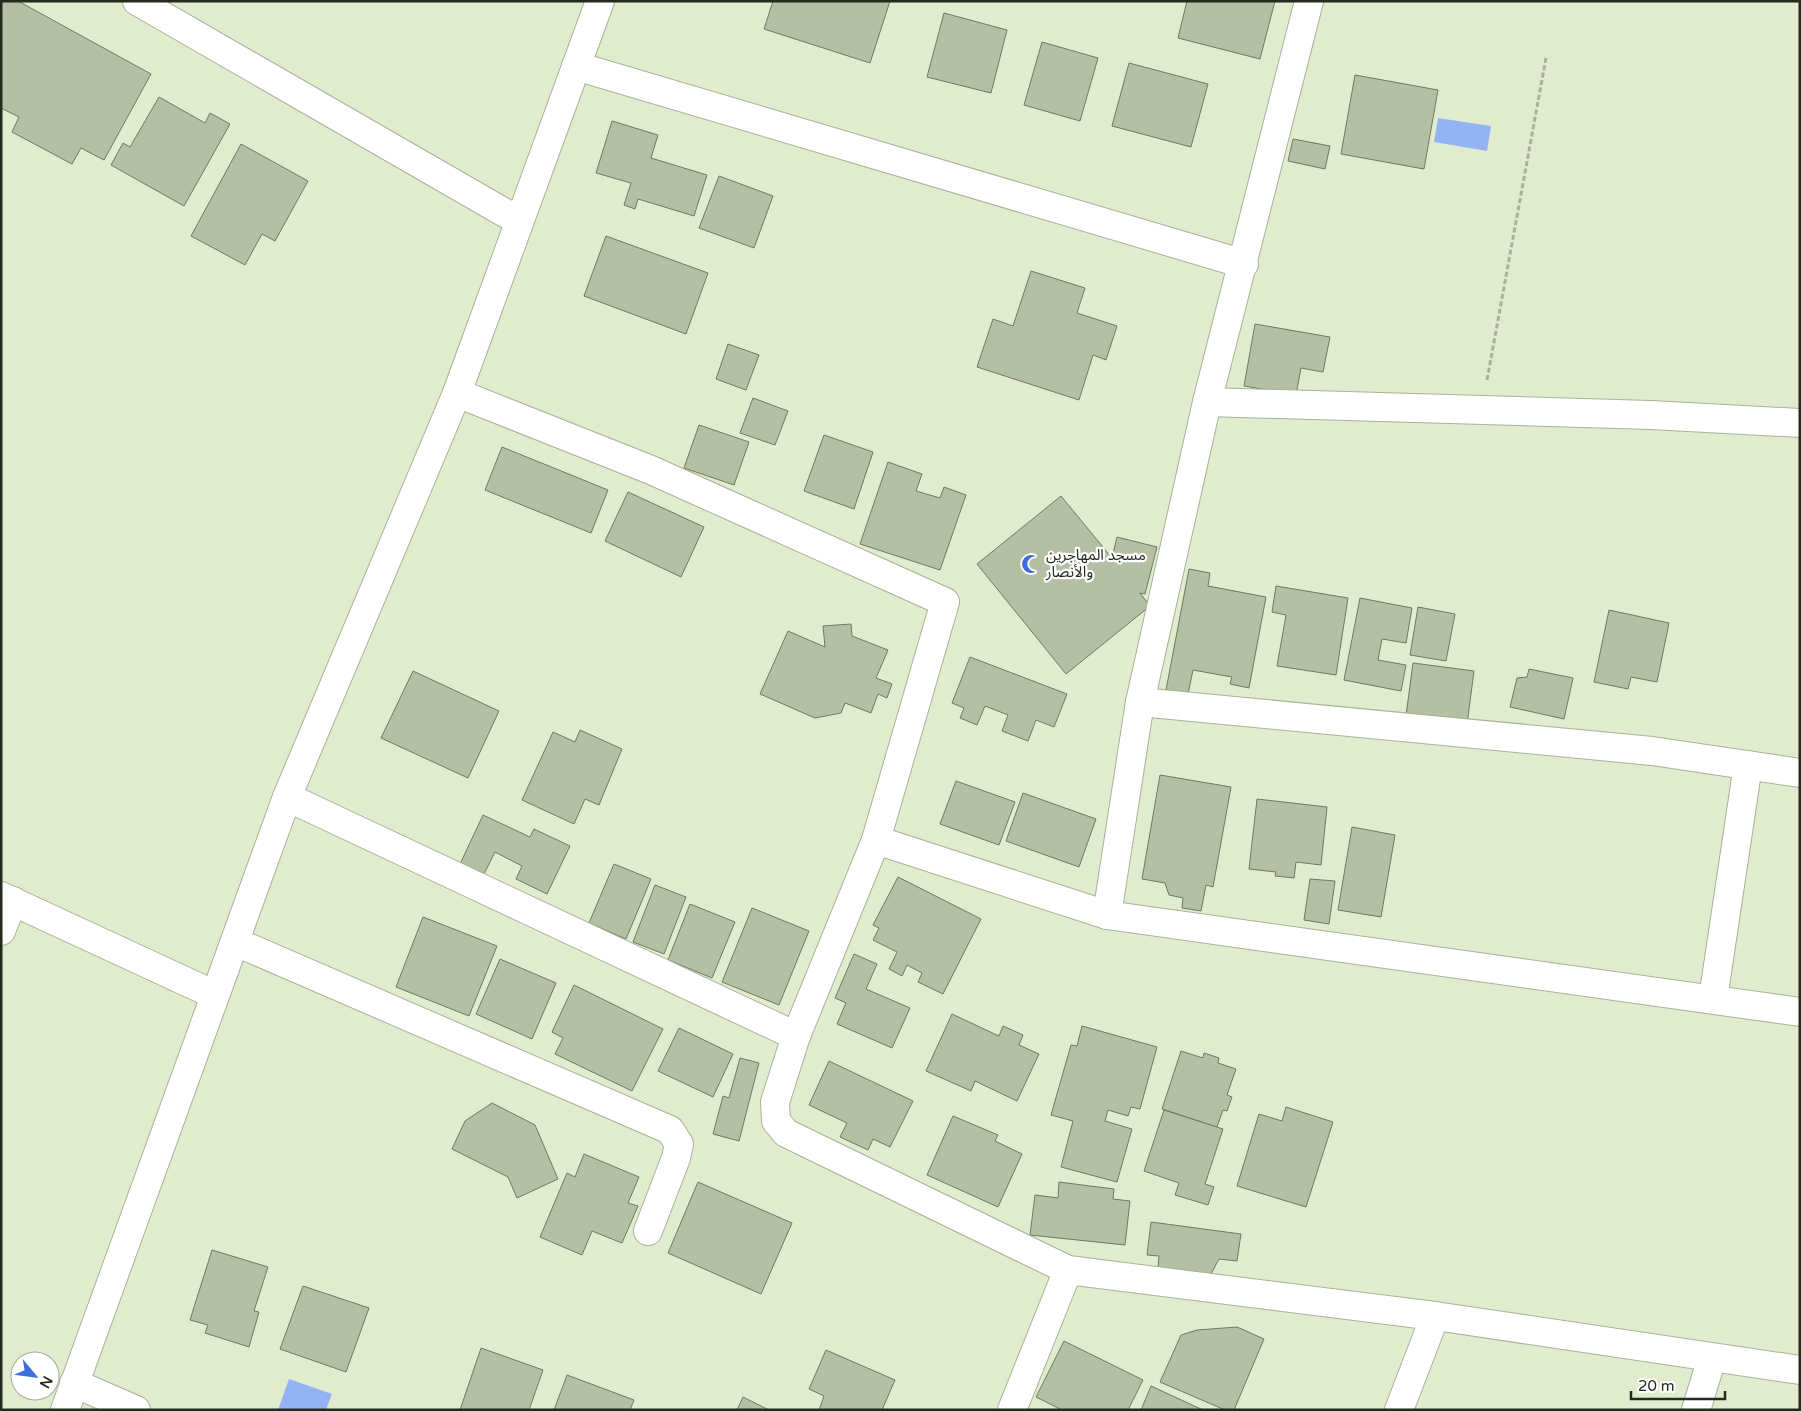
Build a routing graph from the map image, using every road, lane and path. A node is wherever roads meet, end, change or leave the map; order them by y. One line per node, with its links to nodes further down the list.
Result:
1 (137, 1): 6 (street)
2 (600, 1): 5 (street)
3 (1309, 1): 7 (street)
4 (1546, 58): 10 (path)
5 (576, 66): 6 (street); 7 (street)
6 (520, 222): 8 (street)
7 (1244, 264): 9 (street)
8 (457, 393): 15 (street); 16 (street)
9 (1207, 402): 10 (street); 12 (street)
10 (1482, 410): 11 (street)
11 (1800, 423)
12 (1140, 702): 13 (street); 18 (street)
13 (1748, 765): 14 (street); 22 (street)
14 (1800, 774)
15 (287, 797): 20 (street); 24 (street)
16 (876, 840): 18 (street); 24 (street)
17 (7, 899): 19 (street); 21 (street)
18 (1107, 915): 22 (street)
19 (1, 931)
20 (236, 942): 21 (street); 25 (street)
21 (215, 995): 30 (street)
22 (1713, 999): 23 (street)
23 (1800, 1012)
24 (796, 1036): 26 (street)
25 (648, 1232)
26 (1068, 1270): 27 (street); 33 (street)
27 (1435, 1316): 28 (street); 34 (street)
28 (1712, 1358): 29 (street); 35 (street)
29 (1800, 1370)
30 (74, 1383): 31 (street); 32 (street)
31 (65, 1410)
32 (136, 1410)
33 (1012, 1410)
34 (1399, 1410)
35 (1696, 1410)

